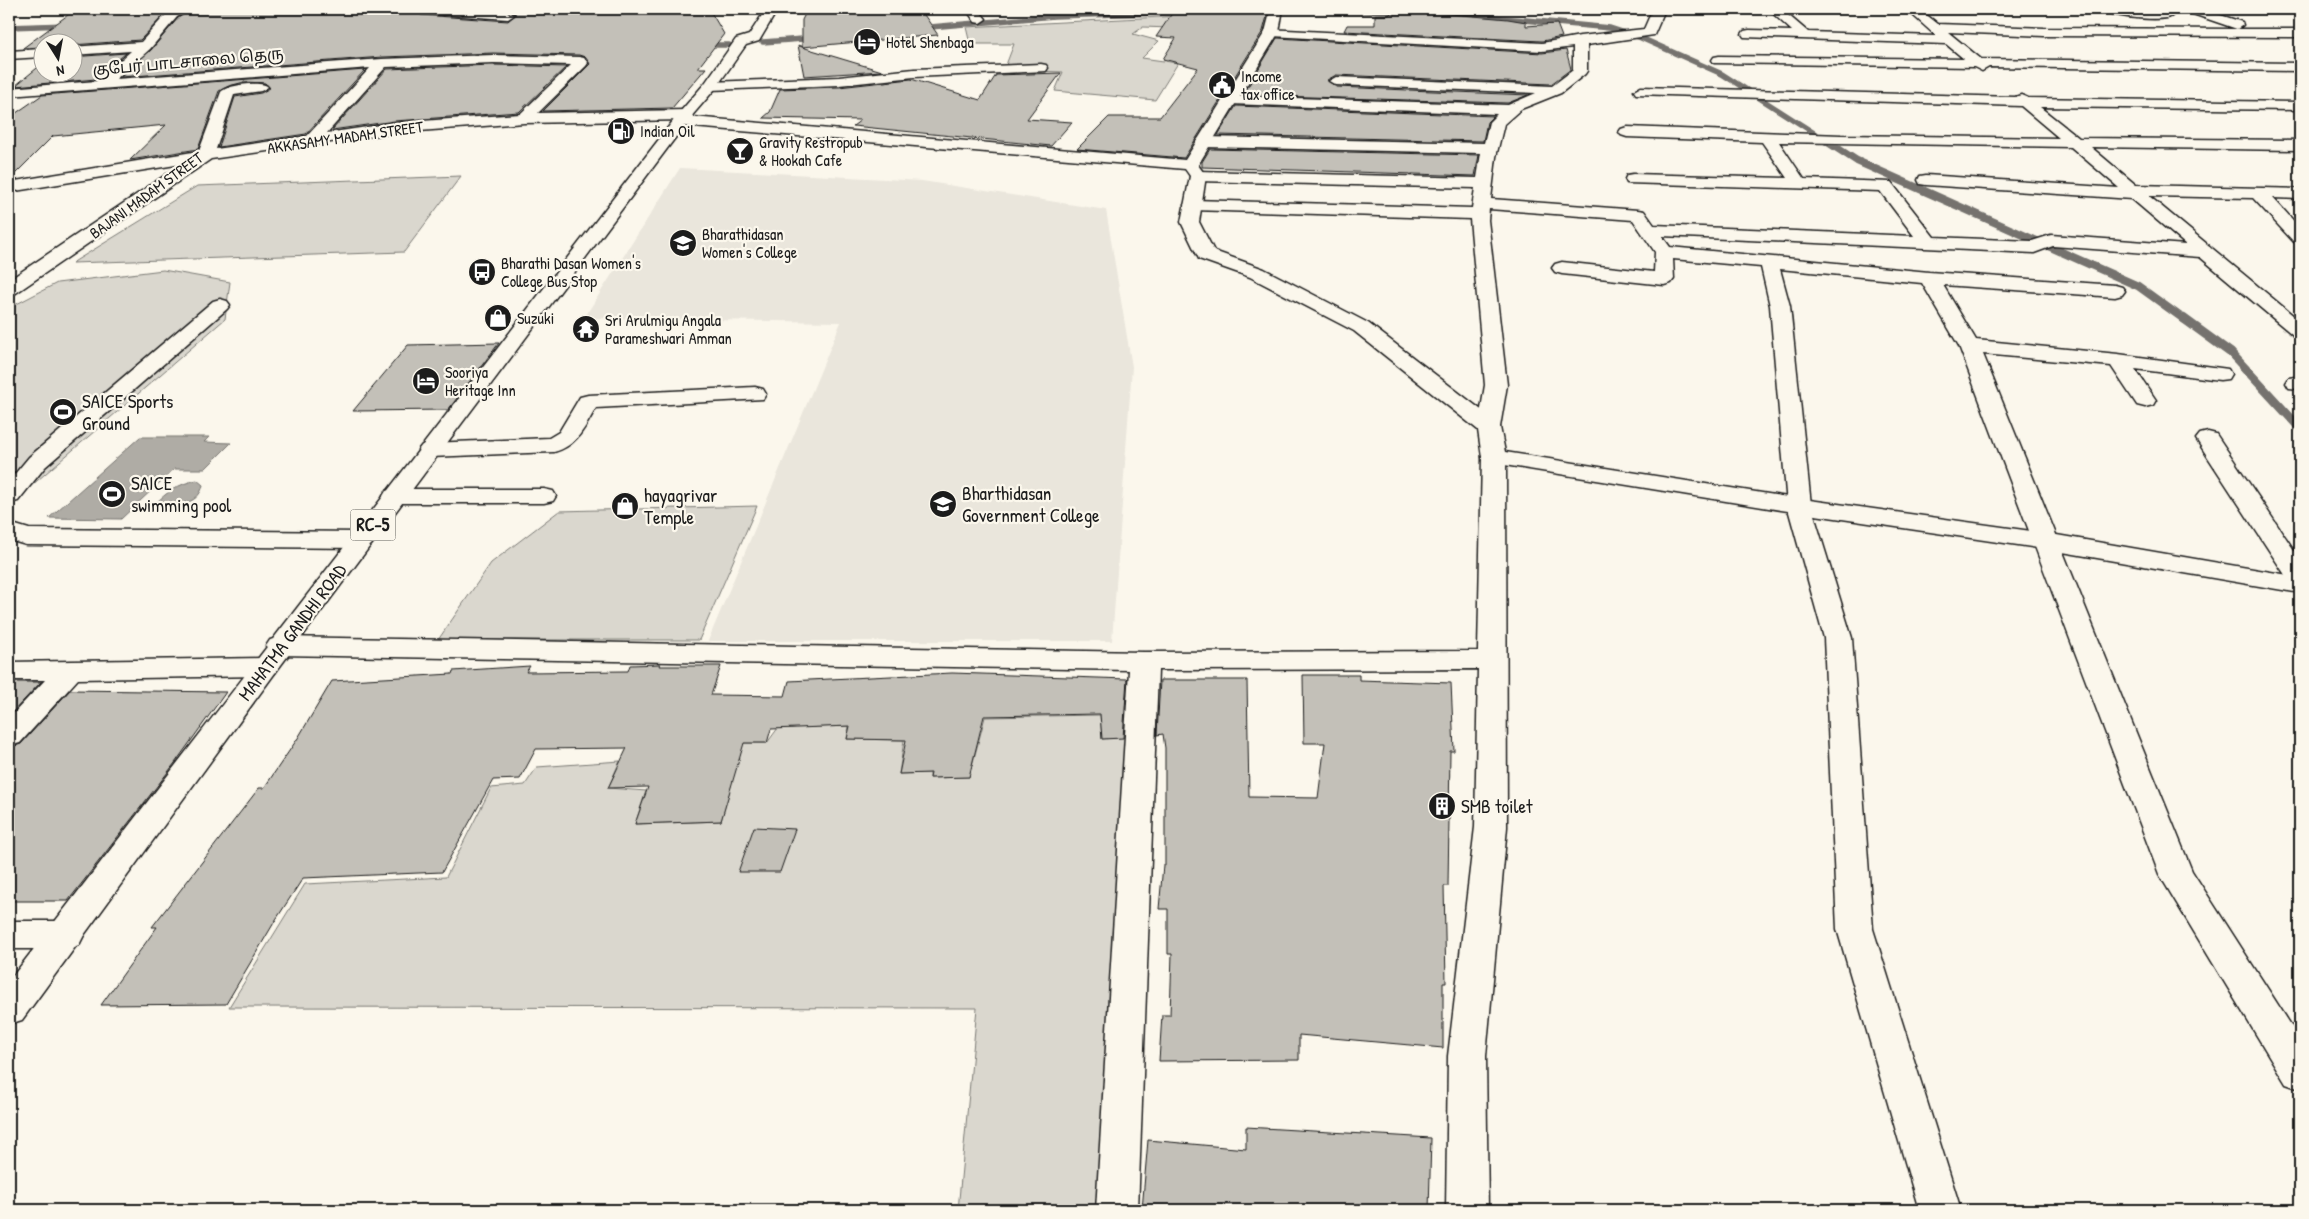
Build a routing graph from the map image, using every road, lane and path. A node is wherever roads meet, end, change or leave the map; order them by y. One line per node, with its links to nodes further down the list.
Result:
1 (421, 9): 11 (street)
2 (520, 9): 11 (street)
3 (772, 9): 36 (street, MAHATMA GANDHI ROAD / RC-5)
4 (1655, 9): 21 (street)
5 (1774, 9): 20 (street)
6 (1912, 9): 15 (street)
7 (2107, 9): 13 (street)
8 (2191, 9): 13 (street)
9 (1277, 10): 16 (street)
10 (178, 12): 24 (street)
11 (508, 15): 14 (street)
12 (2245, 15): 13 (street)
13 (2208, 16): 18 (street)
14 (481, 28)
15 (1935, 28): 18 (street); 22 (street)
16 (1272, 32): 21 (street); 40 (street)
17 (2300, 32): 18 (street)
18 (2258, 33): 23 (street)
19 (1749, 34): 20 (street)
20 (1804, 35): 22 (street)
21 (1580, 40): 37 (street)
22 (1950, 40): 30 (street)
23 (2283, 45)
24 (145, 46): 25 (street); 35 (street)
25 (82, 50)
26 (32, 54): 27 (street)
27 (9, 55)
28 (1720, 60): 30 (street)
29 (382, 62): 31 (street, குபேர் பாடசாலை தெரு); 44 (street, குபேர் பாடசாலை தெரு); 48 (street)
30 (1977, 63): 32 (street); 41 (street)
31 (339, 65): 35 (street, குபேர் பாடசாலை தெரு); 53 (street, BAJANI MADAM STREET)
32 (2300, 67)
33 (1041, 68): 36 (street)
34 (1336, 81): 37 (street)
35 (100, 86): 39 (street, குபேர் பாடசாலை தெரு)
36 (710, 86): 45 (street, MAHATMA GANDHI ROAD / RC-5)
37 (1556, 90): 43 (street)
38 (1641, 91): 41 (street)
39 (9, 92)
40 (1230, 100): 43 (street); 49 (street)
41 (2025, 102): 42 (street); 50 (street)
42 (2300, 106)
43 (1511, 110): 52 (street)
44 (524, 118): 45 (street, AKKASAMY MADAM STREET); 48 (street, AKKASAMY MADAM STREET)
45 (683, 118): 54 (street, AKKASAMY MADAM STREET); 86 (street, MAHATMA GANDHI ROAD / RC-5)
46 (1627, 132): 47 (street)
47 (1767, 137): 50 (street); 58 (street)
48 (311, 141): 53 (street, AKKASAMY MADAM STREET)
49 (1204, 142): 52 (street); 54 (street)
50 (2076, 143): 51 (street); 60 (street)
51 (2300, 145)
52 (1491, 148): 57 (street)
53 (206, 155): 59 (street, AKKASAMY MADAM STREET); 75 (street, BAJANI MADAM STREET)
54 (1194, 170): 57 (street, AKKASAMY MADAM STREET); 63 (street)
55 (1633, 179): 58 (street)
56 (1926, 180): 60 (street)
57 (1484, 183): 64 (street)
58 (1799, 183): 68 (street)
59 (9, 187)
60 (2134, 192): 61 (street); 70 (street)
61 (2259, 194): 62 (street); 66 (street)
62 (2300, 194)
63 (1193, 206): 64 (street); 85 (street)
64 (1480, 209): 65 (street); 85 (street)
65 (1649, 230): 67 (street); 69 (street)
66 (2300, 238)
67 (1842, 239): 68 (street); 73 (street)
68 (1929, 243): 70 (street)
69 (1664, 252): 71 (street); 72 (street)
70 (2204, 252): 78 (street)
71 (1769, 264): 73 (street); 90 (street)
72 (1562, 268)
73 (1856, 271): 74 (street)
74 (1929, 278): 76 (street); 79 (street)
75 (9, 289)
76 (2115, 291)
77 (220, 305): 87 (street)
78 (2300, 331)
79 (1969, 346): 80 (street); 93 (street)
80 (2118, 360): 81 (street); 83 (street)
81 (2220, 374)
82 (755, 394): 86 (street)
83 (2145, 400)
84 (2208, 439): 94 (street)
85 (1491, 442): 90 (street); 97 (street)
86 (430, 450): 88 (street, MAHATMA GANDHI ROAD / RC-5)
87 (9, 496)
88 (395, 496): 89 (street); 92 (street, MAHATMA GANDHI ROAD / RC-5)
89 (544, 496)
90 (1799, 505): 93 (street); 108 (street)
91 (9, 531): 92 (street)
92 (362, 540): 96 (street, MAHATMA GANDHI ROAD / RC-5)
93 (2045, 541): 95 (street); 105 (street)
94 (2300, 578)
95 (2300, 585)
96 (273, 657): 98 (street); 99 (street); 102 (street, MAHATMA GANDHI ROAD / RC-5)
97 (1491, 660): 98 (street); 107 (street)
98 (1144, 661): 106 (street)
99 (70, 669): 100 (street); 101 (street)
100 (9, 671)
101 (9, 736)
102 (66, 935): 103 (street); 104 (street, MAHATMA GANDHI ROAD / RC-5)
103 (9, 936)
104 (9, 1009)
105 (2300, 1072)
106 (1117, 1210)
107 (1467, 1210)
108 (1940, 1210)

